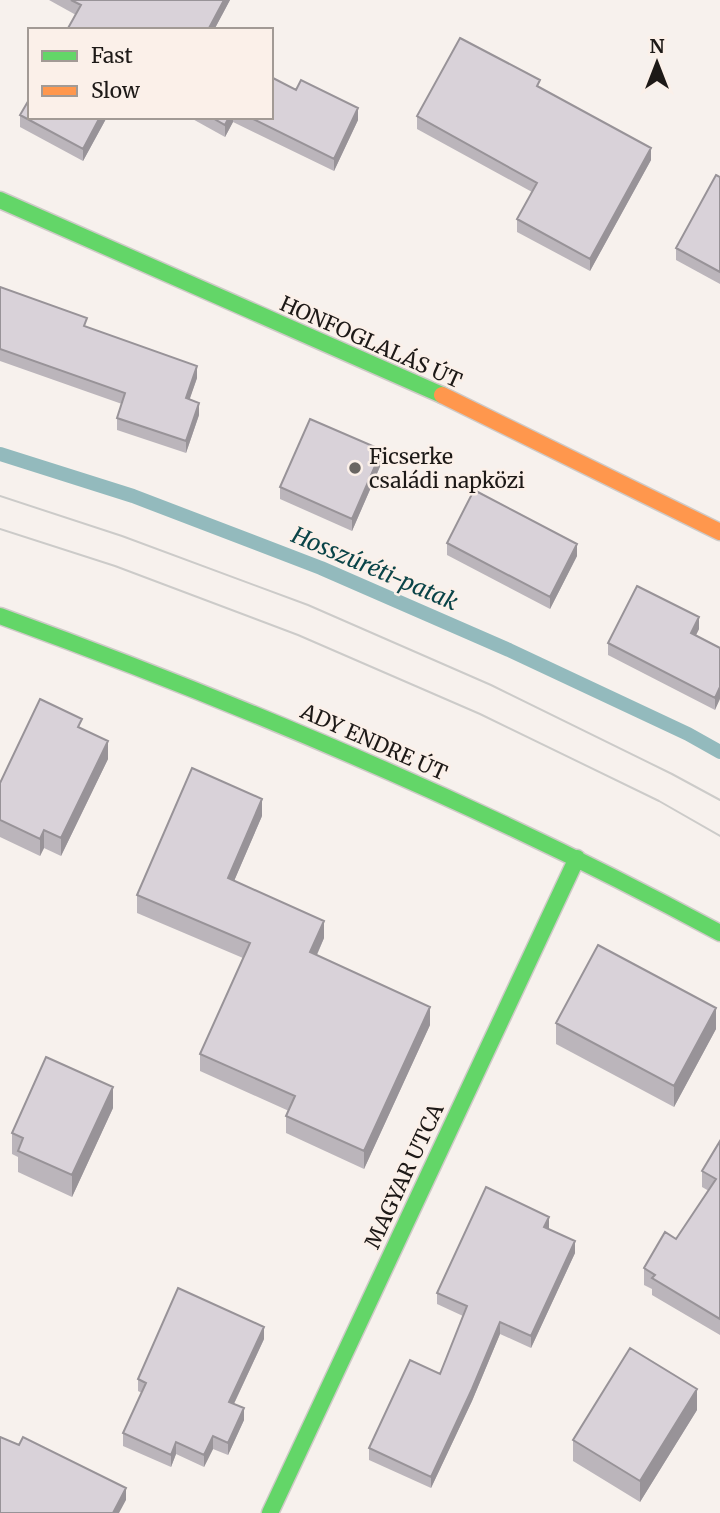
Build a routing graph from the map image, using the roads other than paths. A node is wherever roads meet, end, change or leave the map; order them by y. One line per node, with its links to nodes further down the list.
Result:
1 (0, 200): 2 (street, HONFOGLALÁS ÚT)
2 (720, 532)
3 (0, 616): 4 (street, ADY ENDRE ÚT)
4 (577, 858): 5 (street, ADY ENDRE ÚT); 6 (street, MAGYAR UTCA)
5 (720, 933)
6 (270, 1513)

